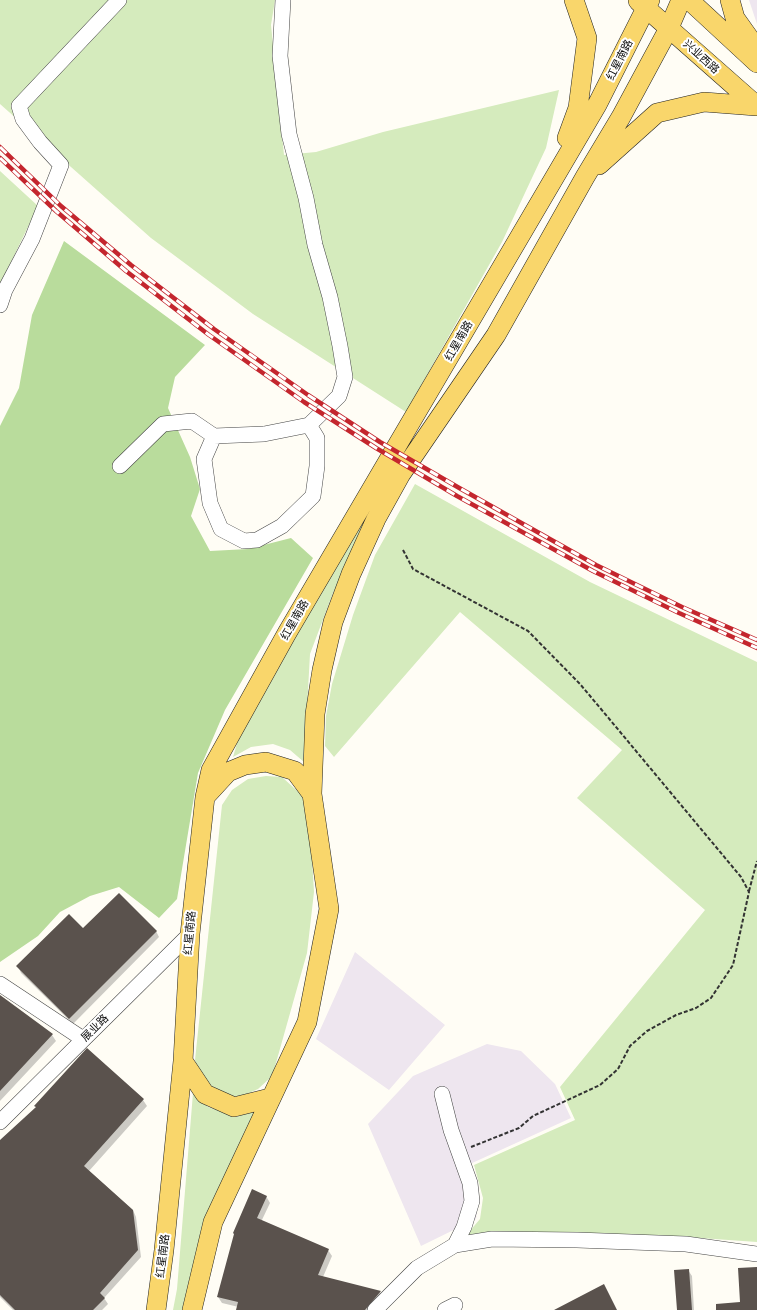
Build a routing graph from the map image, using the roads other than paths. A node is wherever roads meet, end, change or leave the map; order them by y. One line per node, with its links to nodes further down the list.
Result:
1 (119, 0): 14 (street)
2 (283, 0): 15 (street)
3 (574, 0): 13 (main road)
4 (681, 0): 8 (main road)
5 (689, 0): 10 (main road)
6 (730, 0): 9 (main road)
7 (644, 3): 8 (main road, 兴业西路); 13 (main road, 红星南路)
8 (669, 28): 11 (main road, 兴业西路); 12 (main road)
9 (757, 49)
10 (757, 63)
11 (756, 106): 12 (main road)
12 (585, 177): 18 (main road)
13 (547, 190): 19 (main road, 红星南路)
14 (0, 305)
15 (309, 425): 16 (street); 16 (street)
16 (214, 436): 17 (street)
17 (120, 466)
18 (312, 794): 19 (main road); 25 (main road)
19 (205, 797): 20 (main road, 红星南路)
20 (190, 934): 22 (street, 展业路); 23 (main road, 红星南路)
21 (0, 984): 22 (street)
22 (83, 1040): 26 (street, 展业路)
23 (183, 1061): 25 (main road); 29 (main road, 红星南路)
24 (442, 1094): 27 (street)
25 (270, 1098): 30 (main road)
26 (0, 1122)
27 (455, 1244): 28 (street); 31 (street)
28 (757, 1254)
29 (156, 1310)
30 (192, 1310)
31 (375, 1310)

